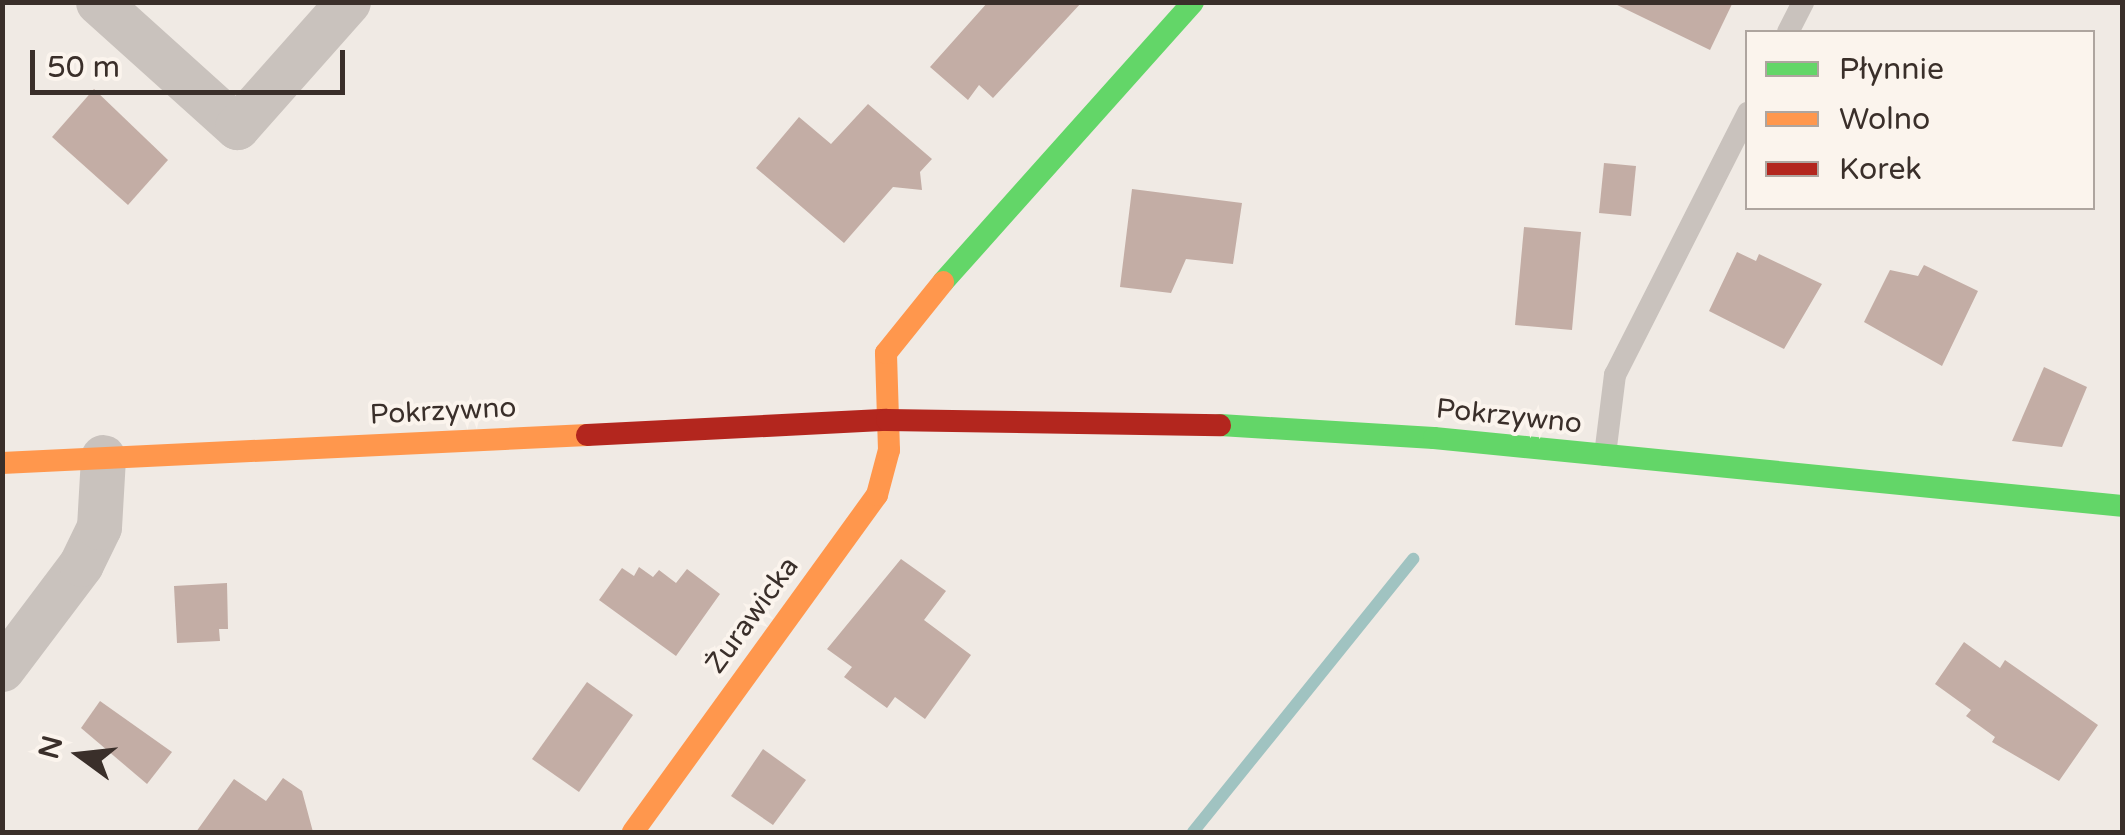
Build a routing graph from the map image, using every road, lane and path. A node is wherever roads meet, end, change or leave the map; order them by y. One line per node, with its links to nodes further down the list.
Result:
1 (98, 2): 2 (street)
2 (348, 2)
3 (1192, 2): 7 (street)
4 (1804, 2): 5 (lane)
5 (1789, 30)
6 (1745, 119): 8 (lane)
7 (887, 420): 8 (street, Pokrzywno); 9 (street, Pokrzywno); 13 (street, Żurawicka)
8 (1605, 456): 11 (street, Pokrzywno)
9 (104, 457): 10 (street, Pokrzywno); 12 (street)
10 (2, 463)
11 (2122, 506)
12 (2, 669)
13 (634, 832)

